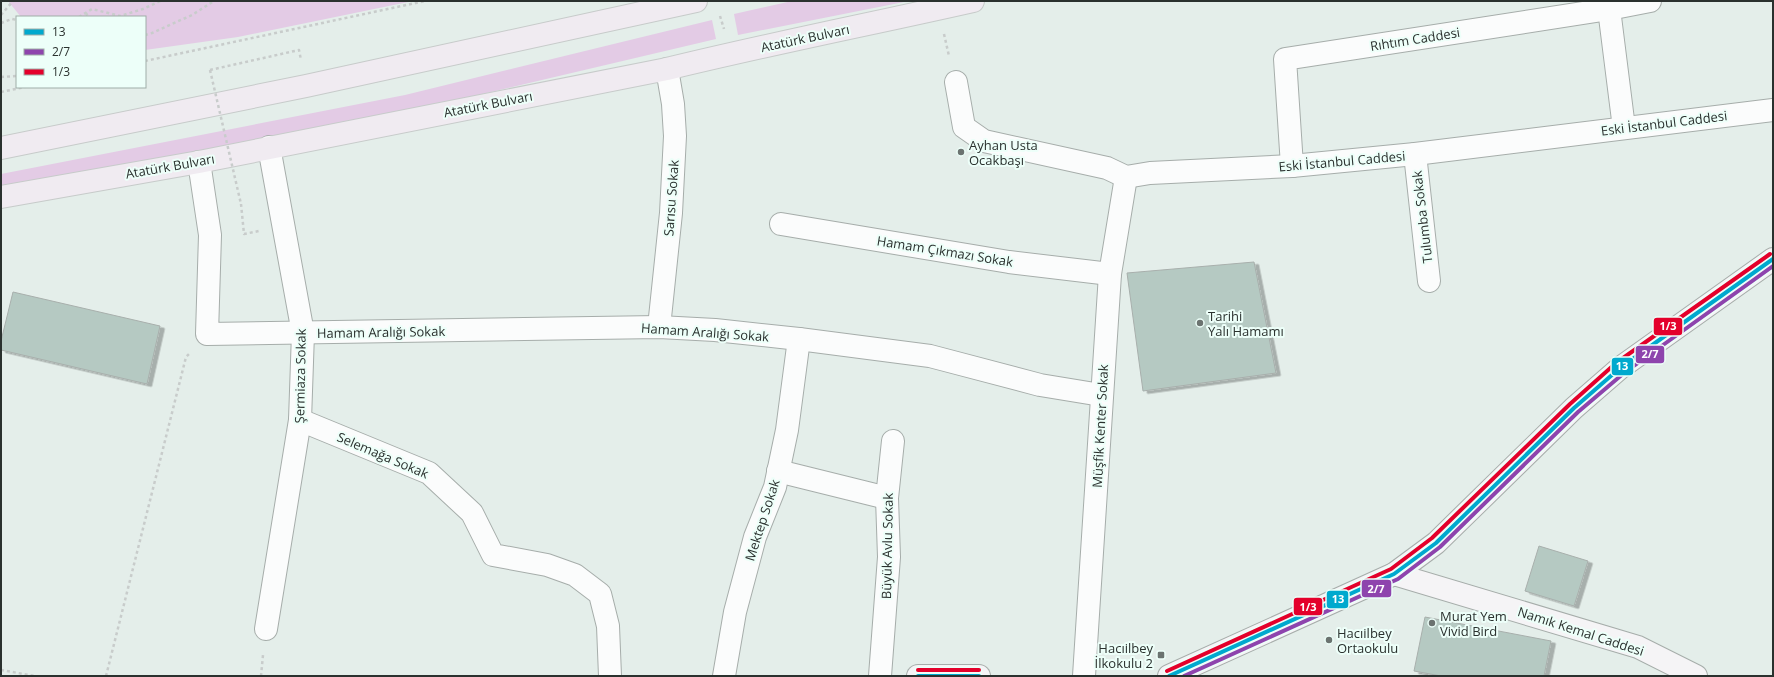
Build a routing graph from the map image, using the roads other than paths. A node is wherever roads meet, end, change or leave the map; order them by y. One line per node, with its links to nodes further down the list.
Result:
1 (696, 1): 10 (main road)
2 (973, 1): 5 (main road, Atatürk Bulvarı)
3 (1650, 1): 4 (street, Rıhtım Caddesi)
4 (1609, 9): 8 (street); 13 (street, Rıhtım Caddesi)
5 (667, 69): 9 (main road, Atatürk Bulvarı); 20 (street, Sarısu Sokak)
6 (956, 82): 14 (street)
7 (1773, 110): 8 (street, Eski İstanbul Caddesi)
8 (1624, 128): 11 (street, Eski İstanbul Caddesi)
9 (269, 147): 12 (main road, Atatürk Bulvarı); 21 (street, Şermiaza Sokak)
10 (1, 148)
11 (1415, 154): 13 (street, Eski İstanbul Caddesi); 19 (street, Tulumba Sokak)
12 (199, 162): 15 (main road, Atatürk Bulvarı); 21 (street, Hamam Aralığı Sokak)
13 (1292, 166): 14 (street, Eski İstanbul Caddesi)
14 (1126, 178): 18 (street, Müşfik Kenter Sokak)
15 (1, 197)
16 (781, 224): 18 (street, Hamam Çıkmazı Sokak)
17 (1773, 259): 28 (street)
18 (1110, 274): 23 (street, Müşfik Kenter Sokak)
19 (1429, 281)
20 (659, 327): 21 (street, Hamam Aralığı Sokak); 22 (street, Hamam Aralığı Sokak)
21 (303, 333): 24 (street, Şermiaza Sokak)
22 (799, 338): 23 (street, Hamam Aralığı Sokak); 26 (street, Mektep Sokak)
23 (1101, 395): 36 (street, Müşfik Kenter Sokak)
24 (300, 420): 29 (street, Şermiaza Sokak); 31 (street, Selemağa Sokak)
25 (893, 441): 27 (street, Büyük Avlu Sokak)
26 (778, 471): 27 (street); 32 (street, Mektep Sokak)
27 (887, 498): 33 (street, Büyük Avlu Sokak)
28 (1394, 574): 30 (street); 37 (street, Namık Kemal Caddesi)
29 (266, 629)
30 (1168, 675)
31 (610, 676)
32 (724, 676)
33 (880, 676)
34 (918, 676): 35 (street)
35 (979, 676)
36 (1084, 676)
37 (1696, 676)

